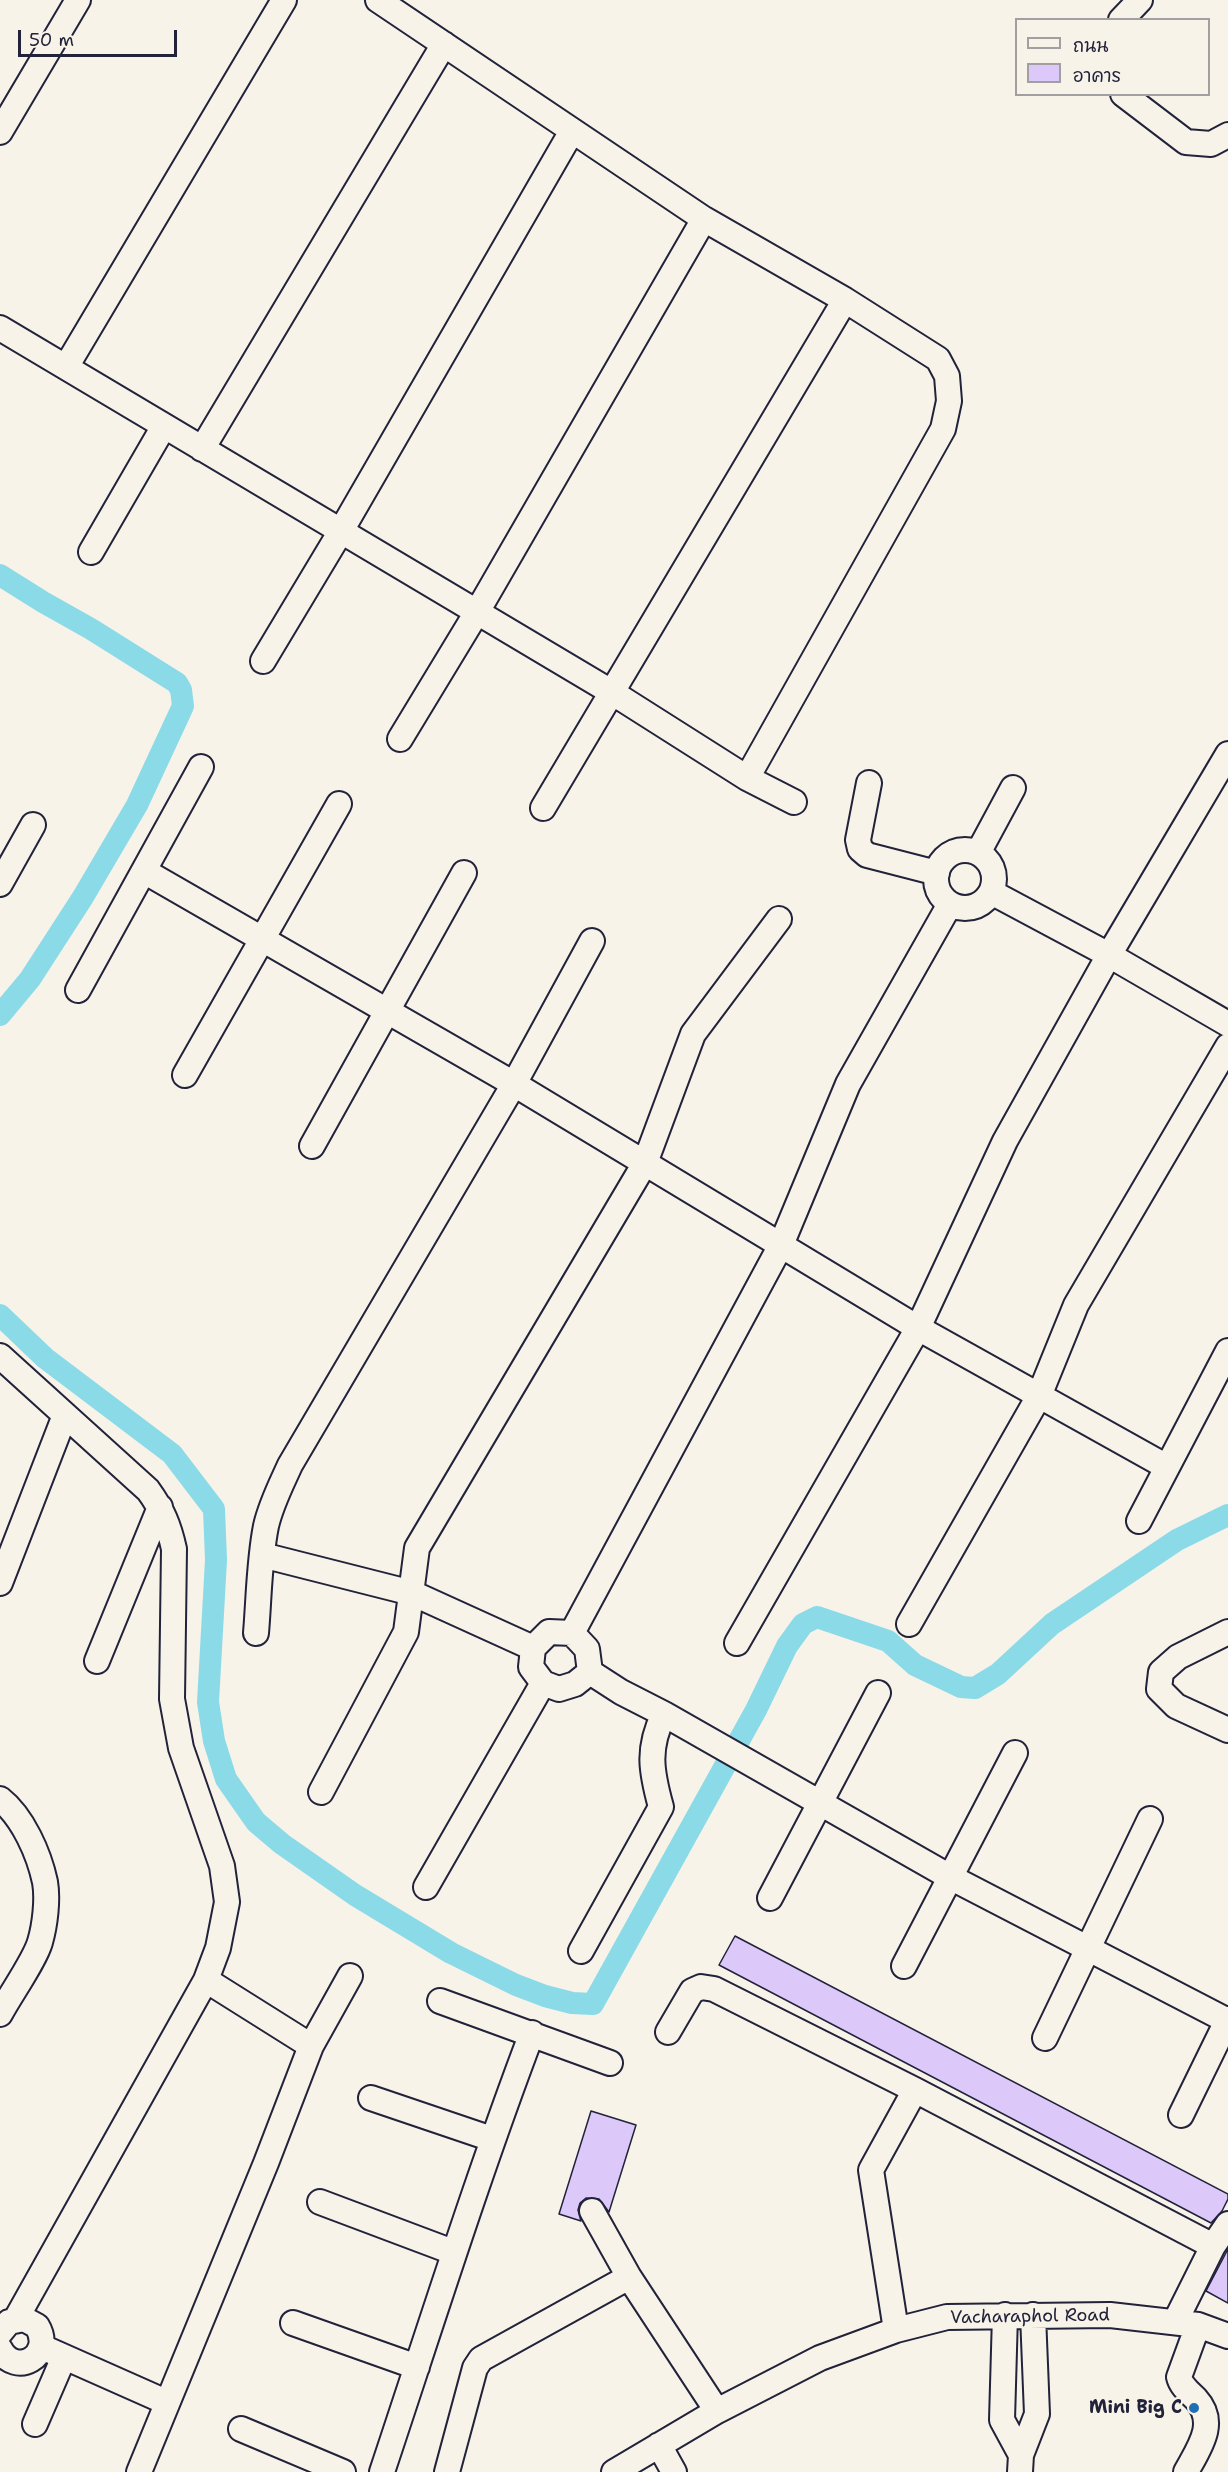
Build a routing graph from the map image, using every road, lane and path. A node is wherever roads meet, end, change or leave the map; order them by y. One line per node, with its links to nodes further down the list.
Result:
1 (78, 0): 9 (street)
2 (284, 0): 14 (street)
3 (378, 0): 6 (street)
4 (1140, 0): 5 (street)
5 (1123, 18)
6 (444, 44): 8 (street); 16 (street)
7 (1126, 96): 10 (street)
8 (572, 131): 11 (street); 17 (street)
9 (0, 132)
10 (1228, 135)
11 (704, 219): 12 (street); 19 (street)
12 (845, 300): 21 (street); 25 (street)
13 (1, 330): 14 (street)
14 (66, 367): 15 (street)
15 (164, 426): 16 (street); 18 (street)
16 (202, 449): 17 (street)
17 (341, 531): 19 (street); 20 (street)
18 (91, 552)
19 (477, 612): 21 (street); 22 (street)
20 (263, 661)
21 (613, 693): 25 (street); 30 (street)
22 (400, 739)
23 (1228, 754): 42 (street)
24 (201, 767): 33 (street)
25 (747, 778): 28 (street)
26 (869, 783): 35 (street)
27 (1013, 788): 32 (street)
28 (794, 802)
29 (339, 804): 40 (street)
30 (543, 808)
31 (33, 825): 36 (street)
32 (978, 854): 35 (street); 37 (street)
33 (144, 871): 40 (street); 43 (street)
34 (464, 873): 44 (street)
35 (937, 873): 38 (street)
36 (0, 884)
37 (991, 892): 38 (street); 42 (street)
38 (950, 904): 51 (street)
39 (779, 919): 50 (street)
40 (264, 939): 44 (street); 47 (street)
41 (592, 941): 48 (street)
42 (1109, 955): 45 (street); 52 (street)
43 (78, 990)
44 (387, 1012): 48 (street); 49 (street)
45 (1228, 1024)
46 (1228, 1046): 55 (street)
47 (185, 1075)
48 (514, 1084): 50 (street); 60 (street)
49 (312, 1146)
50 (645, 1163): 51 (street); 62 (street)
51 (781, 1245): 52 (street); 66 (street)
52 (918, 1328): 55 (street); 67 (street)
53 (1228, 1351): 57 (street)
54 (0, 1356): 56 (street)
55 (1039, 1396): 57 (street); 63 (street)
56 (64, 1415): 58 (street); 61 (street)
57 (1167, 1467): 59 (street)
58 (160, 1507): 69 (street); 87 (street)
59 (1139, 1521)
60 (261, 1555): 62 (street); 65 (street)
61 (0, 1583)
62 (412, 1593): 68 (street); 76 (street)
63 (909, 1624)
64 (1228, 1632): 74 (street)
65 (256, 1633)
66 (572, 1633): 68 (street); 70 (street)
67 (737, 1643)
68 (533, 1648): 71 (street)
69 (97, 1661)
70 (590, 1672): 71 (street); 73 (street)
71 (543, 1683): 81 (street)
72 (878, 1693): 78 (street)
73 (664, 1714): 78 (street); 84 (street)
74 (1228, 1730)
75 (1015, 1753): 80 (street)
76 (321, 1792)
77 (0, 1799): 89 (street)
78 (819, 1801): 80 (street); 82 (street)
79 (1150, 1819): 83 (street)
80 (950, 1877): 83 (street); 85 (street)
81 (426, 1887)
82 (770, 1898)
83 (1087, 1950): 90 (street); 93 (street)
84 (581, 1951)
85 (904, 1966)
86 (350, 1976): 94 (street)
87 (206, 1980): 94 (street); 111 (street)
88 (440, 2001): 92 (street)
89 (0, 2014)
90 (1228, 2020): 98 (street)
91 (668, 2032): 96 (street)
92 (532, 2034): 95 (street); 99 (street)
93 (1046, 2038)
94 (311, 2046): 118 (street)
95 (610, 2062)
96 (915, 2090): 103 (street); 112 (street)
97 (371, 2098): 99 (street)
98 (1181, 2115)
99 (492, 2139): 104 (street)
100 (320, 2202): 104 (street)
101 (592, 2211): 105 (street)
102 (1228, 2224): 103 (street)
103 (1213, 2246): 108 (street)
104 (453, 2252): 117 (street)
105 (629, 2277): 119 (street); 127 (street)
106 (1005, 2315): 107 (street, Vacharaphol Road); 112 (street, Vacharaphol Road); 123 (street)
107 (1033, 2315): 108 (street, Vacharaphol Road); 123 (street)
108 (1174, 2322): 110 (street, Vacharaphol Road)
109 (293, 2323): 117 (street)
110 (1198, 2325): 113 (street, Vacharaphol Road); 130 (street)
111 (4, 2330): 114 (street)
112 (896, 2330): 119 (street, Vacharaphol Road)
113 (1228, 2336)
114 (42, 2347): 115 (street); 116 (street)
115 (64, 2357): 118 (street); 120 (street)
116 (6, 2363)
117 (417, 2367): 126 (street)
118 (166, 2402): 124 (street)
119 (717, 2411): 122 (street, Vacharaphol Road)
120 (36, 2424)
121 (241, 2429): 125 (street)
122 (659, 2445): 128 (street, Vacharaphol Road); 129 (street)
123 (1021, 2463)
124 (139, 2472)
125 (343, 2472)
126 (382, 2472)
127 (447, 2472)
128 (614, 2472)
129 (674, 2472)
130 (1186, 2472)

